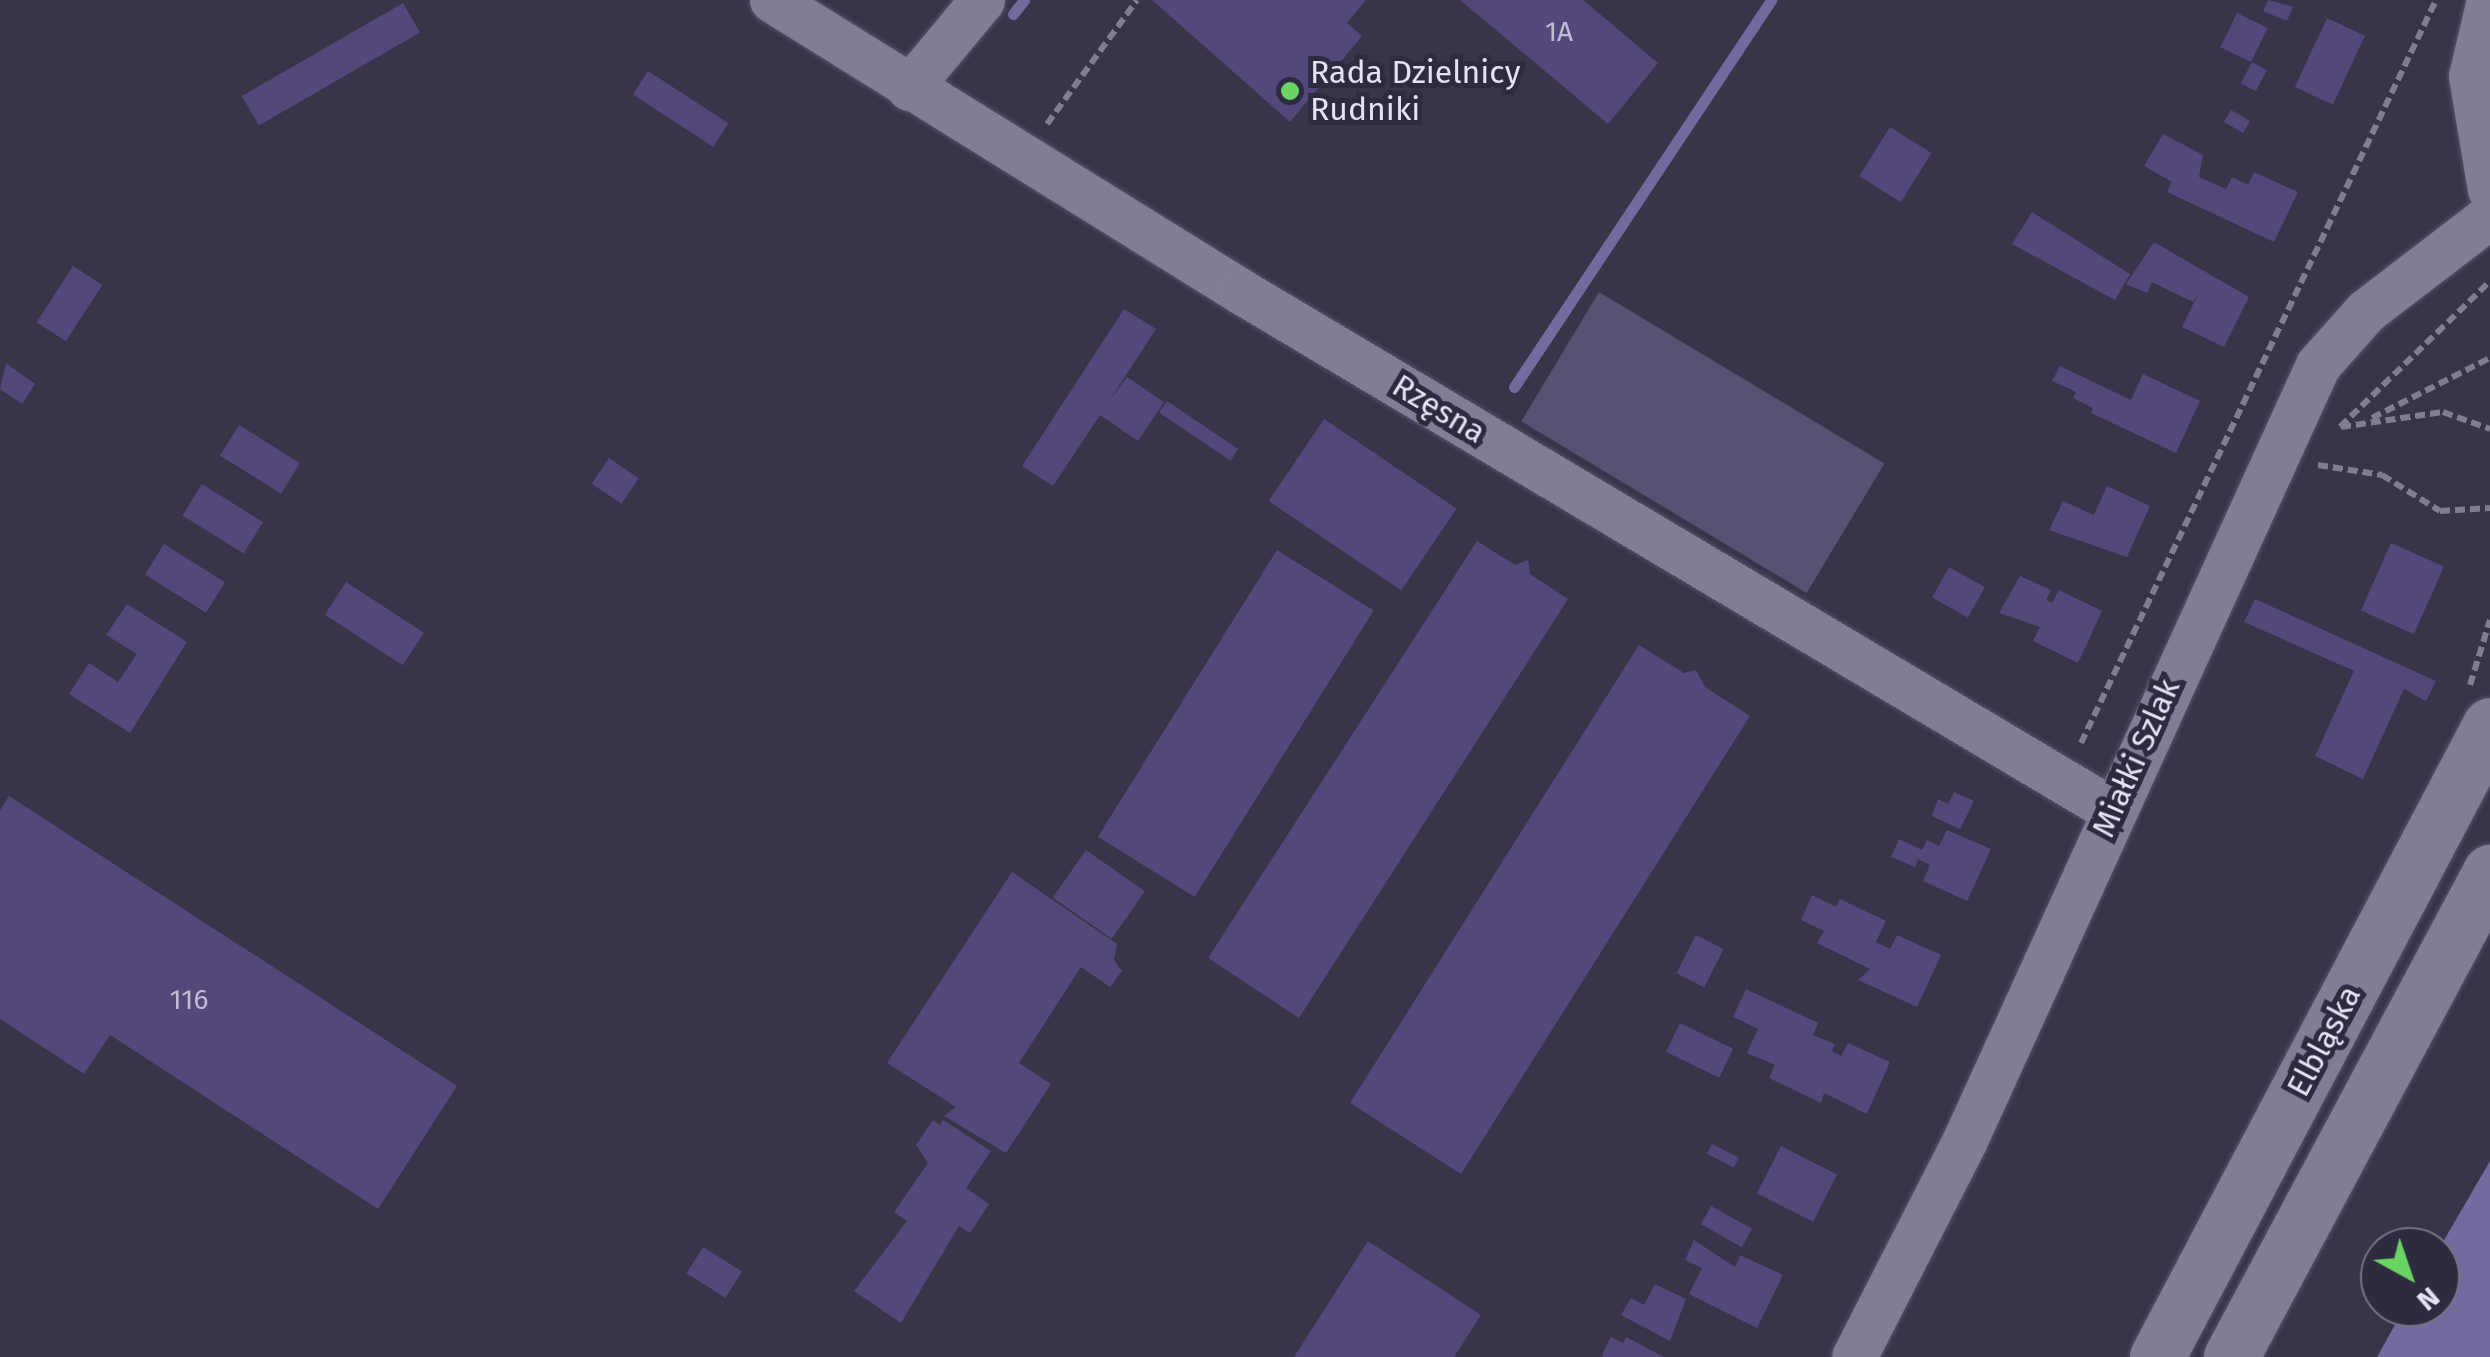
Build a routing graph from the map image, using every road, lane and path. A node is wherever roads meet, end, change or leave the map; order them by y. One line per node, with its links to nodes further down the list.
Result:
1 (772, 0): 6 (street, Rzęsna)
2 (982, 0): 6 (street)
3 (1137, 0): 7 (path)
4 (2436, 0): 21 (path)
5 (2489, 0): 8 (street)
6 (908, 88): 7 (street, Rzęsna)
7 (1024, 157): 21 (street, Rzęsna)
8 (2490, 189)
9 (2490, 216): 22 (street, Miałki Szlak)
10 (2490, 281): 13 (path)
11 (2490, 358): 12 (path)
12 (2367, 421): 13 (path); 14 (path)
13 (2340, 427): 15 (path)
14 (2490, 429)
15 (2328, 439)
16 (2316, 450): 17 (path)
17 (2480, 508): 18 (path); 19 (path)
18 (2490, 508)
19 (2490, 518)
20 (2490, 725): 25 (main road, Elbląska)
21 (2063, 780): 22 (street, Rzęsna)
22 (2112, 810): 24 (street, Miałki Szlak)
23 (2490, 872): 26 (main road, Elbląska)
24 (1854, 1357)
25 (2158, 1357)
26 (2231, 1357)

